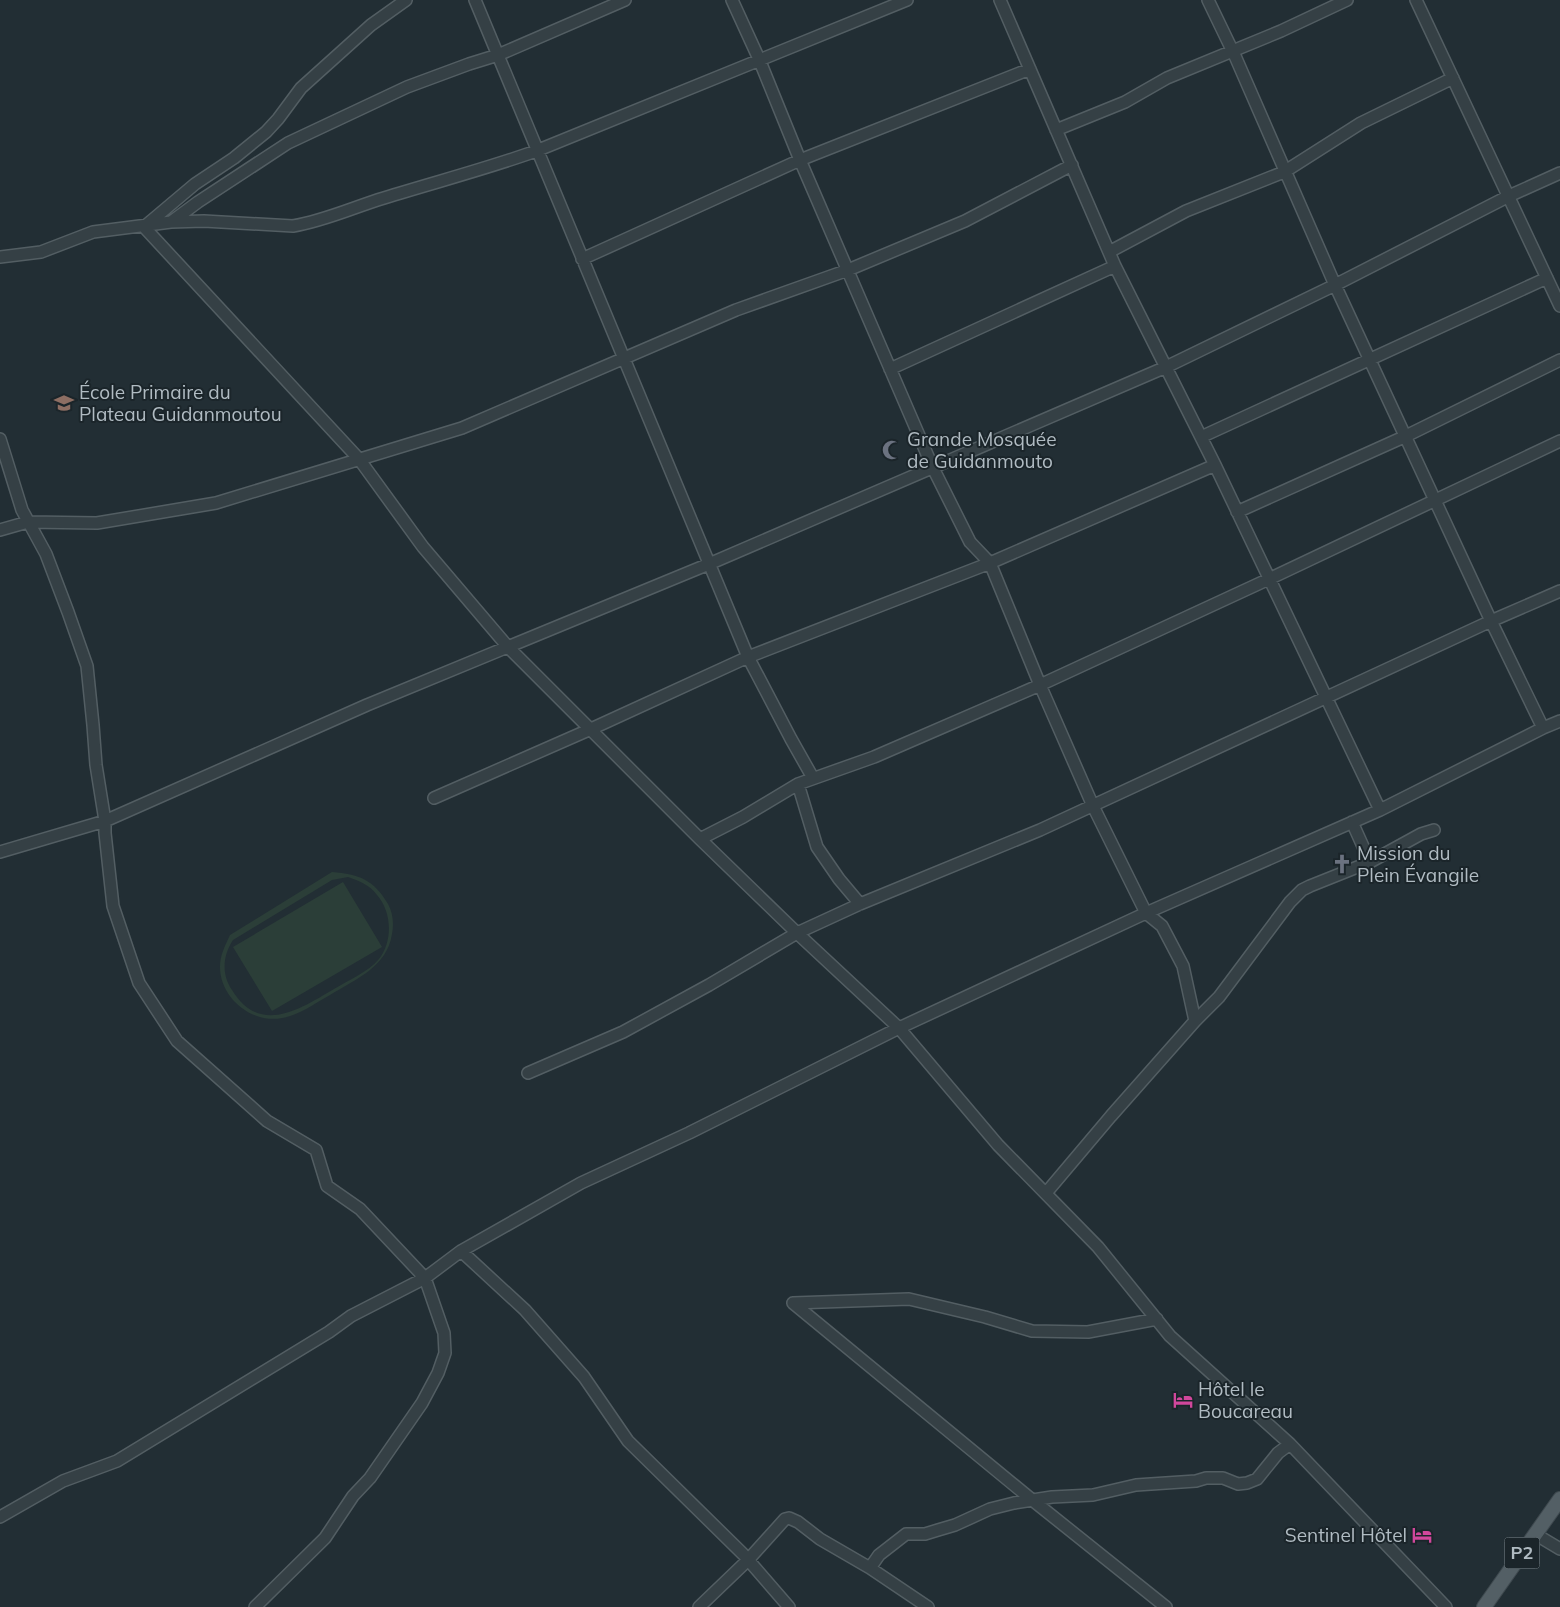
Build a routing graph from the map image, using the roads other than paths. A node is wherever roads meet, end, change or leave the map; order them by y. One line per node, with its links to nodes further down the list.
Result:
1 (406, 0): 23 (street)
2 (475, 0): 11 (street)
3 (625, 0): 11 (street)
4 (732, 0): 12 (street)
5 (906, 0): 12 (street)
6 (1000, 0): 13 (street)
7 (1208, 0): 10 (street)
8 (1347, 0): 10 (street)
9 (1416, 0): 14 (street)
10 (1232, 51): 15 (street); 19 (street)
11 (498, 55): 16 (street); 22 (street)
12 (759, 59): 16 (street); 17 (street)
13 (1030, 69): 15 (street); 17 (street)
14 (1453, 78): 19 (street); 21 (street)
15 (1056, 130): 18 (street)
16 (536, 151): 22 (street); 26 (street)
17 (800, 160): 26 (street); 28 (street)
18 (1072, 166): 24 (street); 28 (street)
19 (1284, 172): 24 (street); 30 (street)
20 (1560, 173): 21 (street)
21 (1509, 196): 29 (street); 30 (street)
22 (172, 222): 23 (street)
23 (144, 227): 25 (street); 41 (street)
24 (1109, 252): 27 (street)
25 (0, 257)
26 (582, 259): 32 (street)
27 (1115, 266): 35 (street); 36 (street)
28 (848, 270): 32 (street); 36 (street)
29 (1547, 278): 31 (street); 33 (street)
30 (1335, 284): 33 (street); 35 (street)
31 (1560, 306)
32 (624, 359): 41 (street); 49 (street)
33 (1370, 360): 37 (street); 38 (street)
34 (1560, 360): 37 (street)
35 (1166, 367): 38 (street); 43 (street)
36 (890, 369): 43 (street)
37 (1406, 436): 44 (street); 45 (street)
38 (1201, 437): 42 (street)
39 (0, 439): 46 (street)
40 (1560, 441): 44 (street)
41 (359, 459): 46 (street); 55 (street)
42 (1215, 465): 45 (street); 48 (street)
43 (933, 468): 48 (street); 49 (street)
44 (1436, 501): 50 (street); 54 (street)
45 (1237, 512): 50 (street)
46 (28, 522): 47 (street); 67 (street)
47 (0, 530)
48 (990, 562): 56 (street); 57 (street)
49 (709, 564): 55 (street); 56 (street)
50 (1269, 579): 57 (street); 58 (street)
51 (1560, 591): 52 (street)
52 (1545, 598): 53 (street); 54 (street)
53 (1560, 601)
54 (1491, 621): 58 (street); 60 (street)
55 (508, 647): 61 (street); 67 (street)
56 (748, 657): 61 (street); 62 (street)
57 (1040, 685): 62 (street); 65 (street)
58 (1326, 698): 65 (street); 66 (street)
59 (1560, 721): 60 (street)
60 (1543, 728): 66 (street)
61 (591, 730): 64 (street); 70 (street)
62 (813, 778): 63 (street)
63 (798, 784): 70 (street); 73 (street)
64 (434, 798)
65 (1093, 806): 73 (street); 74 (street)
66 (1380, 810): 68 (street)
67 (105, 821): 71 (street); 81 (street)
68 (1352, 822): 72 (street); 74 (street)
69 (1434, 830): 72 (street)
70 (700, 839): 75 (street)
71 (0, 852)
72 (1370, 862): 76 (street)
73 (860, 904): 75 (street)
74 (1146, 913): 76 (street); 77 (street)
75 (797, 934): 77 (street); 78 (street)
76 (1195, 1021): 79 (street)
77 (899, 1028): 79 (street); 80 (street)
78 (528, 1073)
79 (1046, 1193): 82 (street)
80 (460, 1251): 81 (street); 89 (street)
81 (425, 1278): 86 (street); 91 (street)
82 (1157, 1319): 83 (street); 84 (street)
83 (1290, 1444): 84 (street); 96 (street)
84 (1031, 1499): 90 (street); 95 (street)
85 (1560, 1500): 87 (main road, P2)
86 (0, 1517)
87 (1535, 1534): 88 (street); 97 (main road, P2)
88 (1560, 1549)
89 (748, 1560): 90 (street); 92 (street); 93 (street)
90 (870, 1568): 94 (street)
91 (255, 1607)
92 (699, 1607)
93 (789, 1607)
94 (928, 1607)
95 (1166, 1607)
96 (1446, 1607)
97 (1484, 1607)

